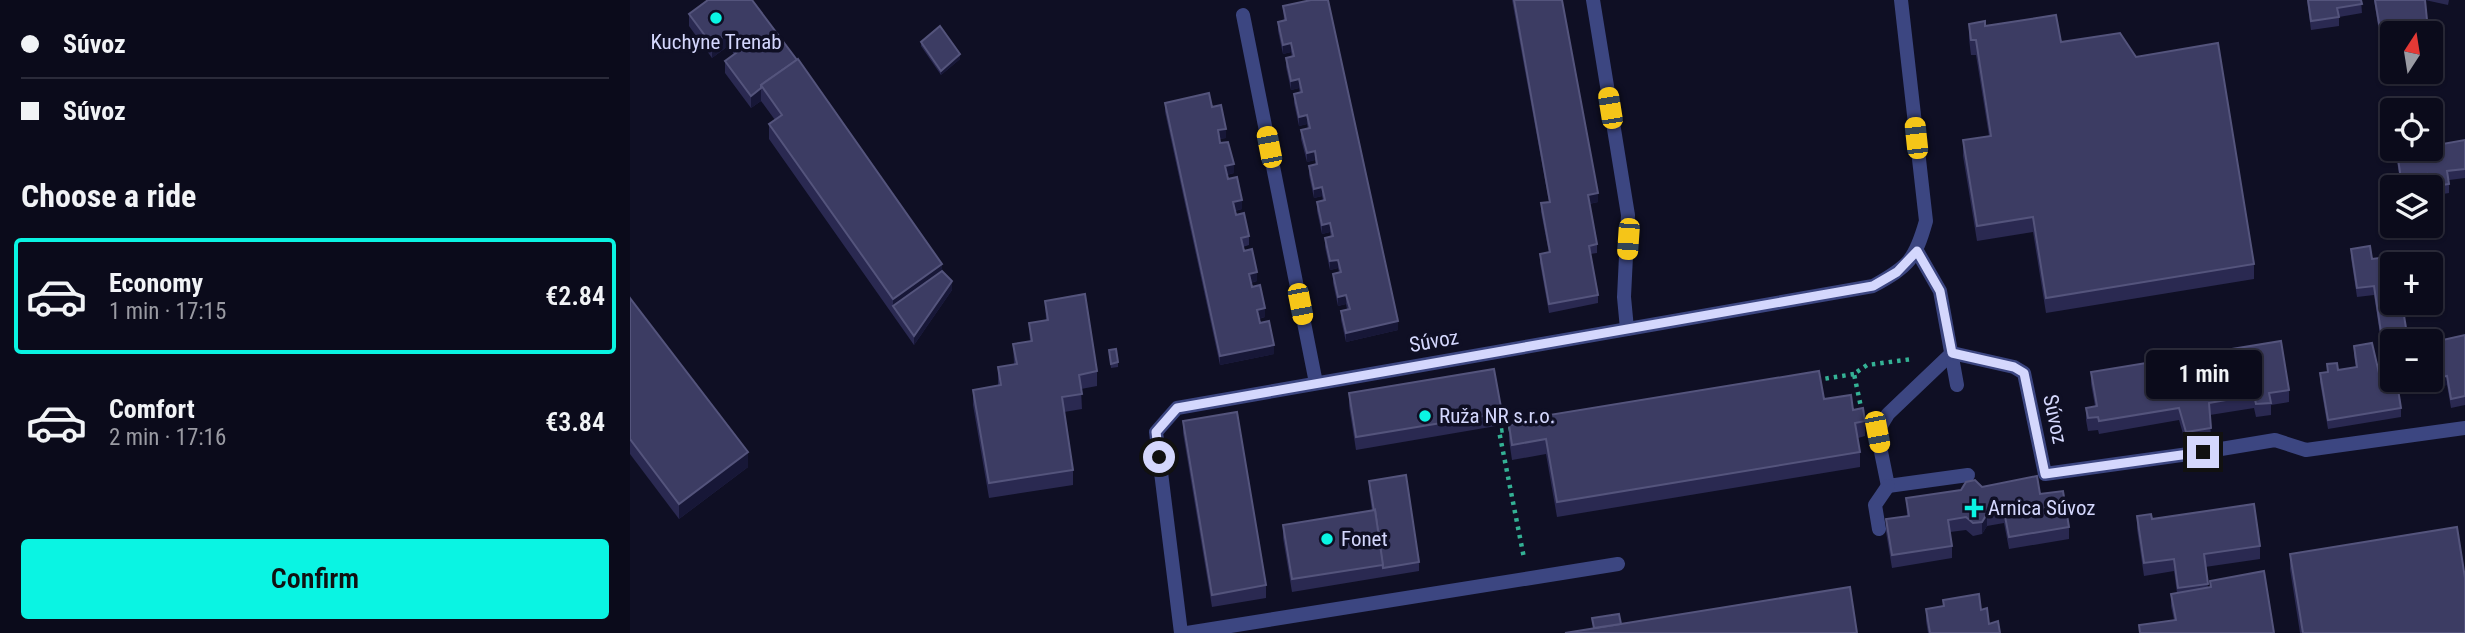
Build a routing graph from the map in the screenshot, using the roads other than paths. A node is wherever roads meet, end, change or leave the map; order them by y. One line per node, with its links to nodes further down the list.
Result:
1 (1593, 0): 5 (street)
2 (1901, 0): 4 (street)
3 (1243, 15): 7 (street)
4 (1917, 251): 5 (street, Súvoz); 6 (street)
5 (1627, 329): 7 (street, Súvoz)
6 (1952, 353): 8 (street); 11 (street, Súvoz); 13 (street)
7 (1316, 383): 16 (street, Súvoz)
8 (1957, 386)
9 (2465, 428): 10 (street)
10 (2221, 449)
11 (2203, 452)
12 (1968, 475): 13 (street)
13 (1888, 486): 14 (street)
14 (1879, 529)
15 (1618, 565): 17 (street)
16 (1181, 633)
17 (1188, 633)

